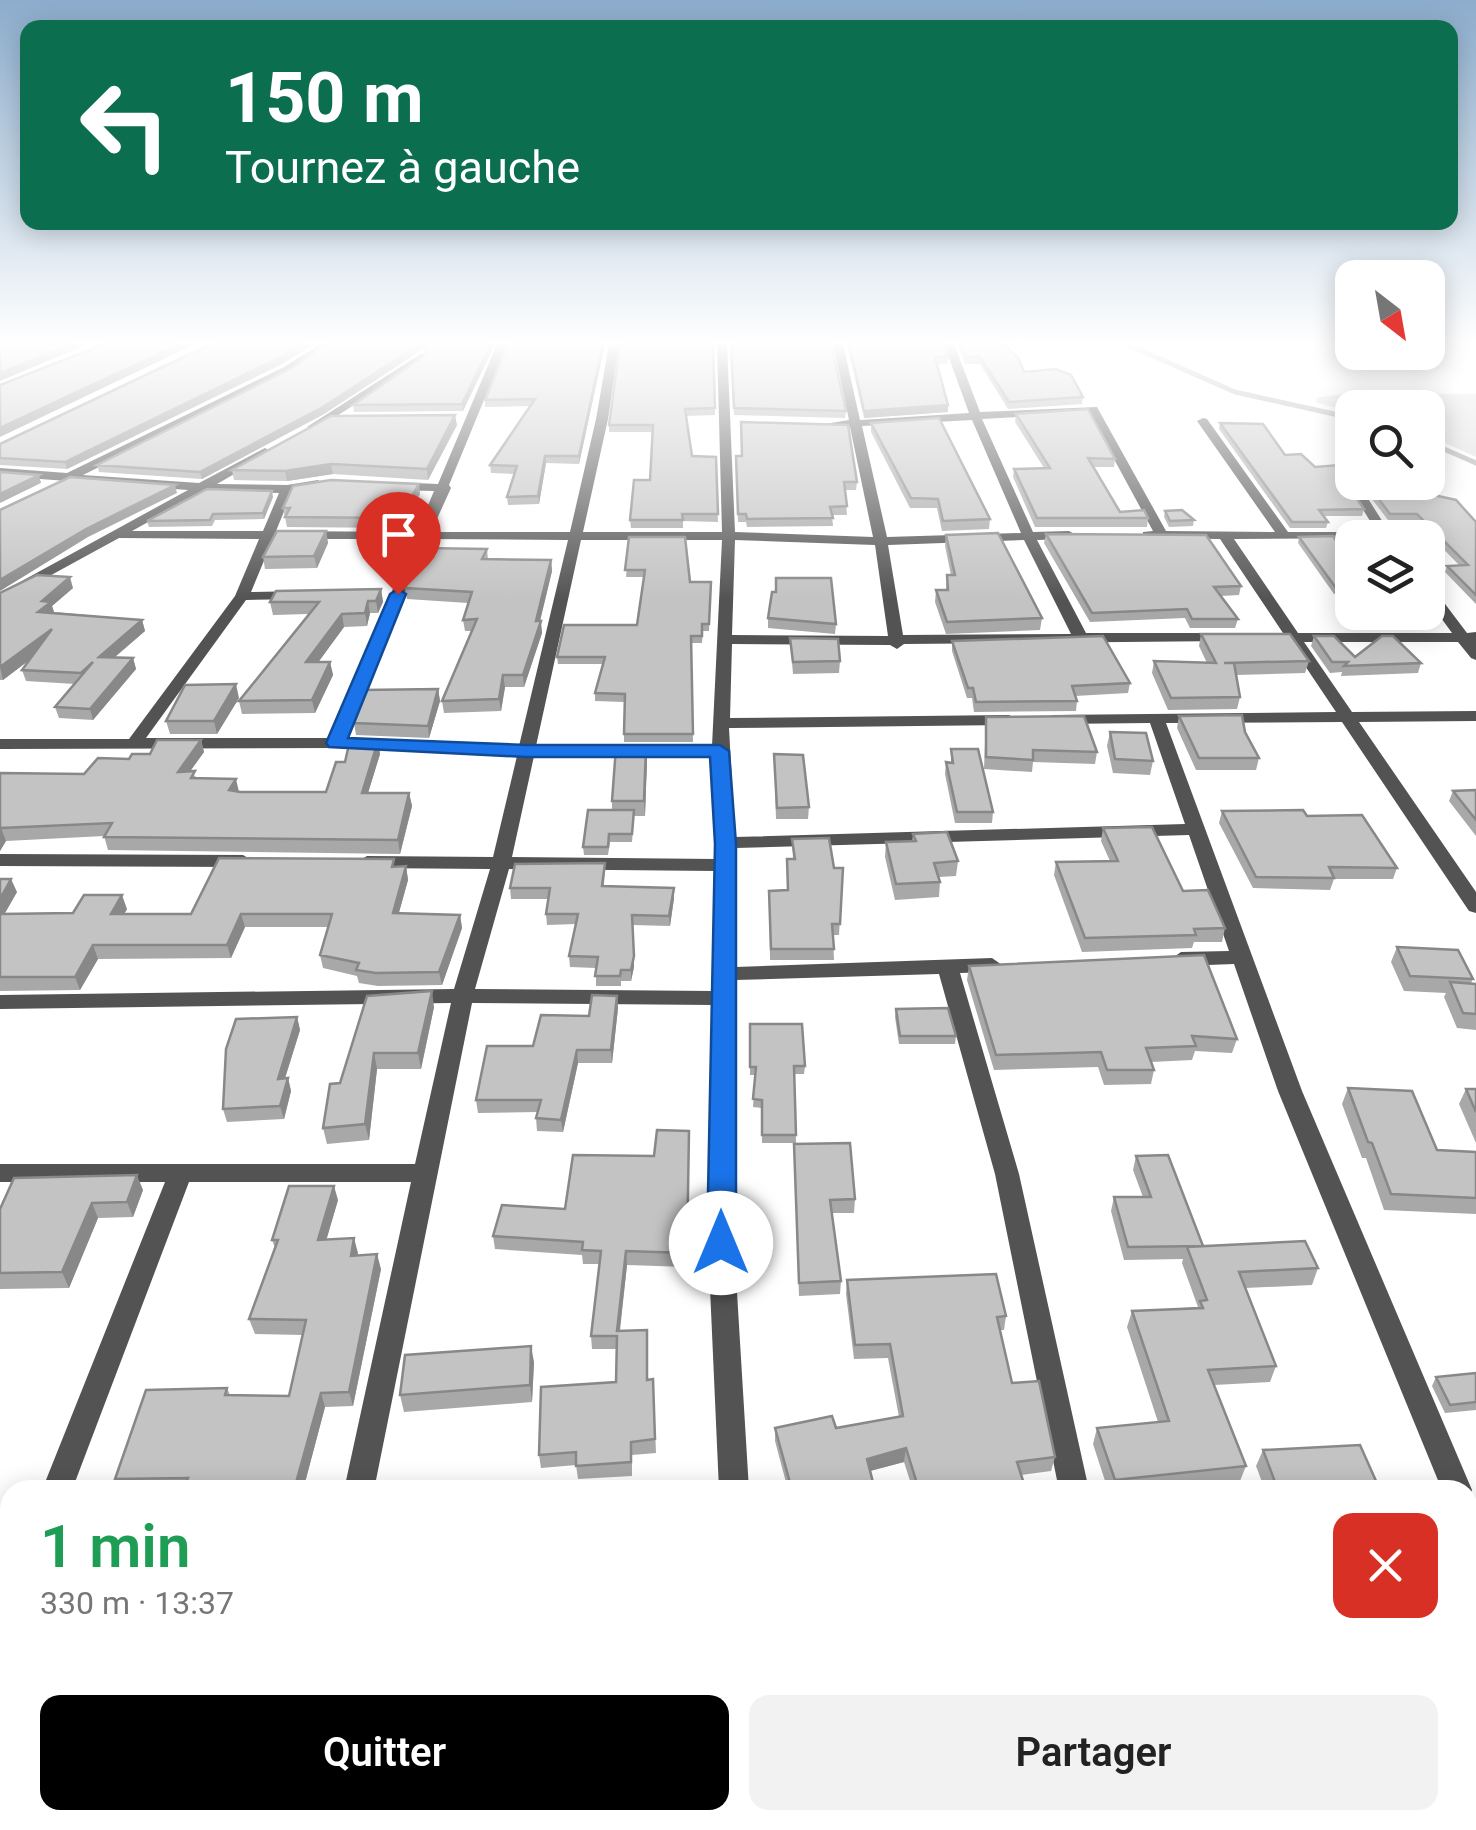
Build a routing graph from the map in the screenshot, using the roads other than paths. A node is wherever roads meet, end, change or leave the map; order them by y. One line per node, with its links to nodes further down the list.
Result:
1 (166, 429): 13 (street)
2 (309, 429): 10 (street)
3 (469, 429): 18 (street)
4 (599, 429): 30 (street)
5 (732, 429): 31 (street)
6 (857, 429): 32 (street)
7 (980, 429): 21 (street)
8 (1106, 429): 24 (street)
9 (1210, 429): 20 (street)
10 (302, 433)
11 (273, 448): 16 (street)
12 (0, 472): 13 (street)
13 (70, 477): 16 (street); 19 (street)
14 (333, 482): 17 (street)
15 (374, 485): 18 (street)
16 (199, 487): 17 (street); 27 (street)
17 (287, 488): 28 (street)
18 (445, 488): 29 (street)
19 (35, 494)
20 (1284, 534): 25 (street); 26 (street)
21 (1026, 535): 22 (street); 32 (street); 39 (street)
22 (1084, 535)
23 (1124, 535): 24 (street)
24 (1162, 535): 25 (street)
25 (1224, 535): 44 (street)
26 (1335, 535)
27 (121, 536): 28 (street); 37 (street)
28 (269, 536): 29 (street); 36 (street)
29 (422, 536): 30 (street); 34 (street)
30 (573, 536): 31 (street); 54 (street)
31 (730, 536): 32 (street); 43 (street)
32 (881, 541): 45 (street)
33 (380, 594): 34 (street)
34 (398, 594): 51 (street)
35 (327, 595): 36 (street)
36 (242, 596): 53 (street)
37 (0, 599)
38 (1445, 610): 40 (street)
39 (1080, 636): 41 (street); 45 (street)
40 (1469, 636): 44 (street); 46 (street)
41 (1237, 638)
42 (1257, 638): 44 (street)
43 (724, 639): 45 (street); 50 (street)
44 (1296, 639): 48 (street)
45 (897, 644)
46 (1476, 655)
47 (1476, 716): 48 (street)
48 (1348, 718): 49 (street); 62 (street)
49 (1157, 720): 50 (street); 56 (street)
50 (722, 722): 55 (street)
51 (336, 743): 53 (street); 54 (street)
52 (0, 744): 53 (street)
53 (133, 745)
54 (526, 751): 55 (street); 61 (street)
55 (720, 751): 57 (street)
56 (1196, 828): 57 (street); 63 (street)
57 (726, 854): 61 (street); 67 (street)
58 (0, 860): 59 (street)
59 (270, 861)
60 (346, 862): 61 (street)
61 (500, 862): 68 (street)
62 (1476, 907)
63 (1242, 957): 64 (street); 78 (street)
64 (1163, 960)
65 (1006, 965): 66 (street)
66 (948, 967): 67 (street); 77 (street)
67 (724, 974): 69 (street)
68 (463, 996): 69 (street); 70 (street); 73 (street)
69 (724, 998): 76 (street)
70 (0, 1002)
71 (180, 1172): 72 (street); 73 (street); 74 (street)
72 (0, 1173)
73 (426, 1173): 75 (street)
74 (61, 1480)
75 (360, 1480)
76 (733, 1480)
77 (1072, 1480)
78 (1453, 1480)

